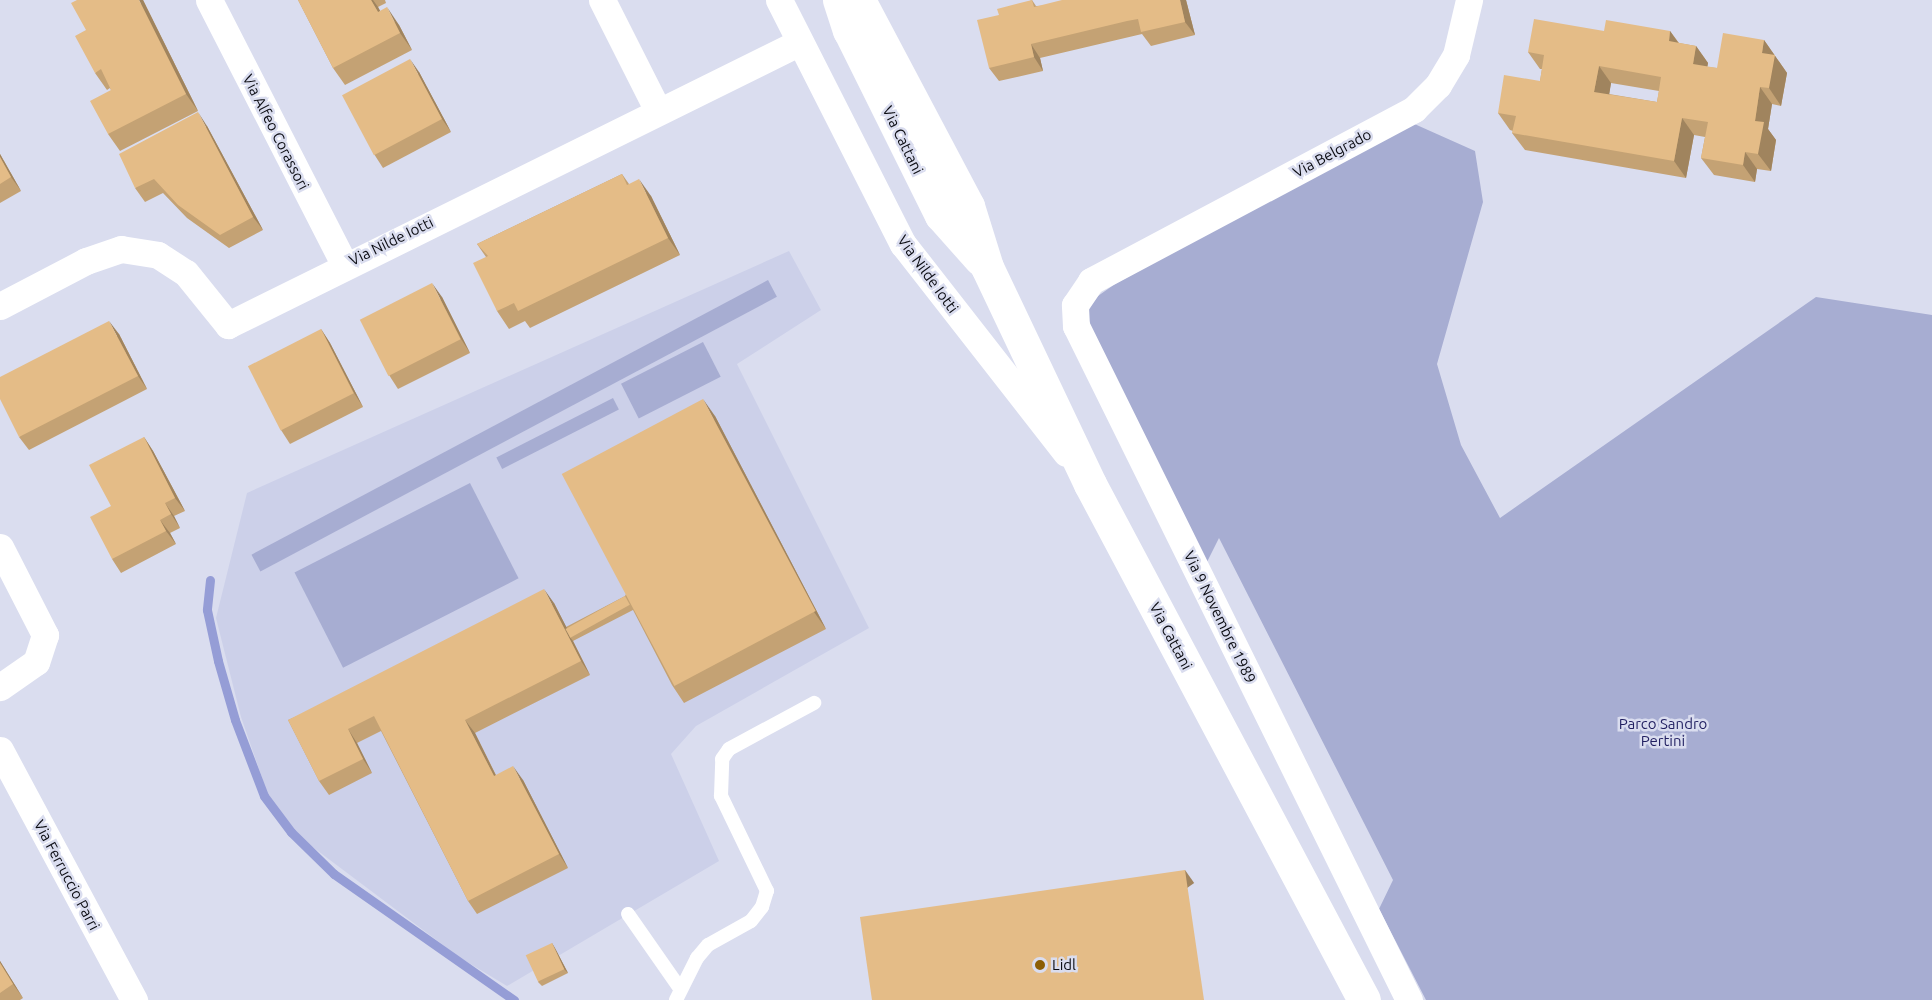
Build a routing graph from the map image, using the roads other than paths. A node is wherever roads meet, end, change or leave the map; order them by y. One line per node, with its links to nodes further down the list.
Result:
1 (209, 0): 10 (street, Via Alfeo Corassori)
2 (602, 0): 8 (street)
3 (779, 0): 7 (street, Via Nilde Iotti)
4 (839, 0): 11 (main road, Via Cattani)
5 (859, 0): 11 (main road, Via Cattani)
6 (1469, 0): 9 (street, Via Belgrado)
7 (800, 42): 8 (street, Via Nilde Iotti); 13 (street, Via Nilde Iotti)
8 (657, 109): 10 (street, Via Nilde Iotti)
9 (1138, 257): 22 (street, Via 9 Novembre 1989)
10 (344, 264): 12 (street, Via Nilde Iotti)
11 (987, 267): 13 (main road, Via Cattani)
12 (0, 306)
13 (1090, 484): 21 (main road, Via Cattani)
14 (0, 547): 15 (street)
15 (0, 687)
16 (814, 703): 19 (lane)
17 (0, 750): 20 (street, Via Ferruccio Parri)
18 (628, 914): 19 (lane)
19 (678, 993)
20 (134, 1000)
21 (1364, 1000)
22 (1409, 1000)

